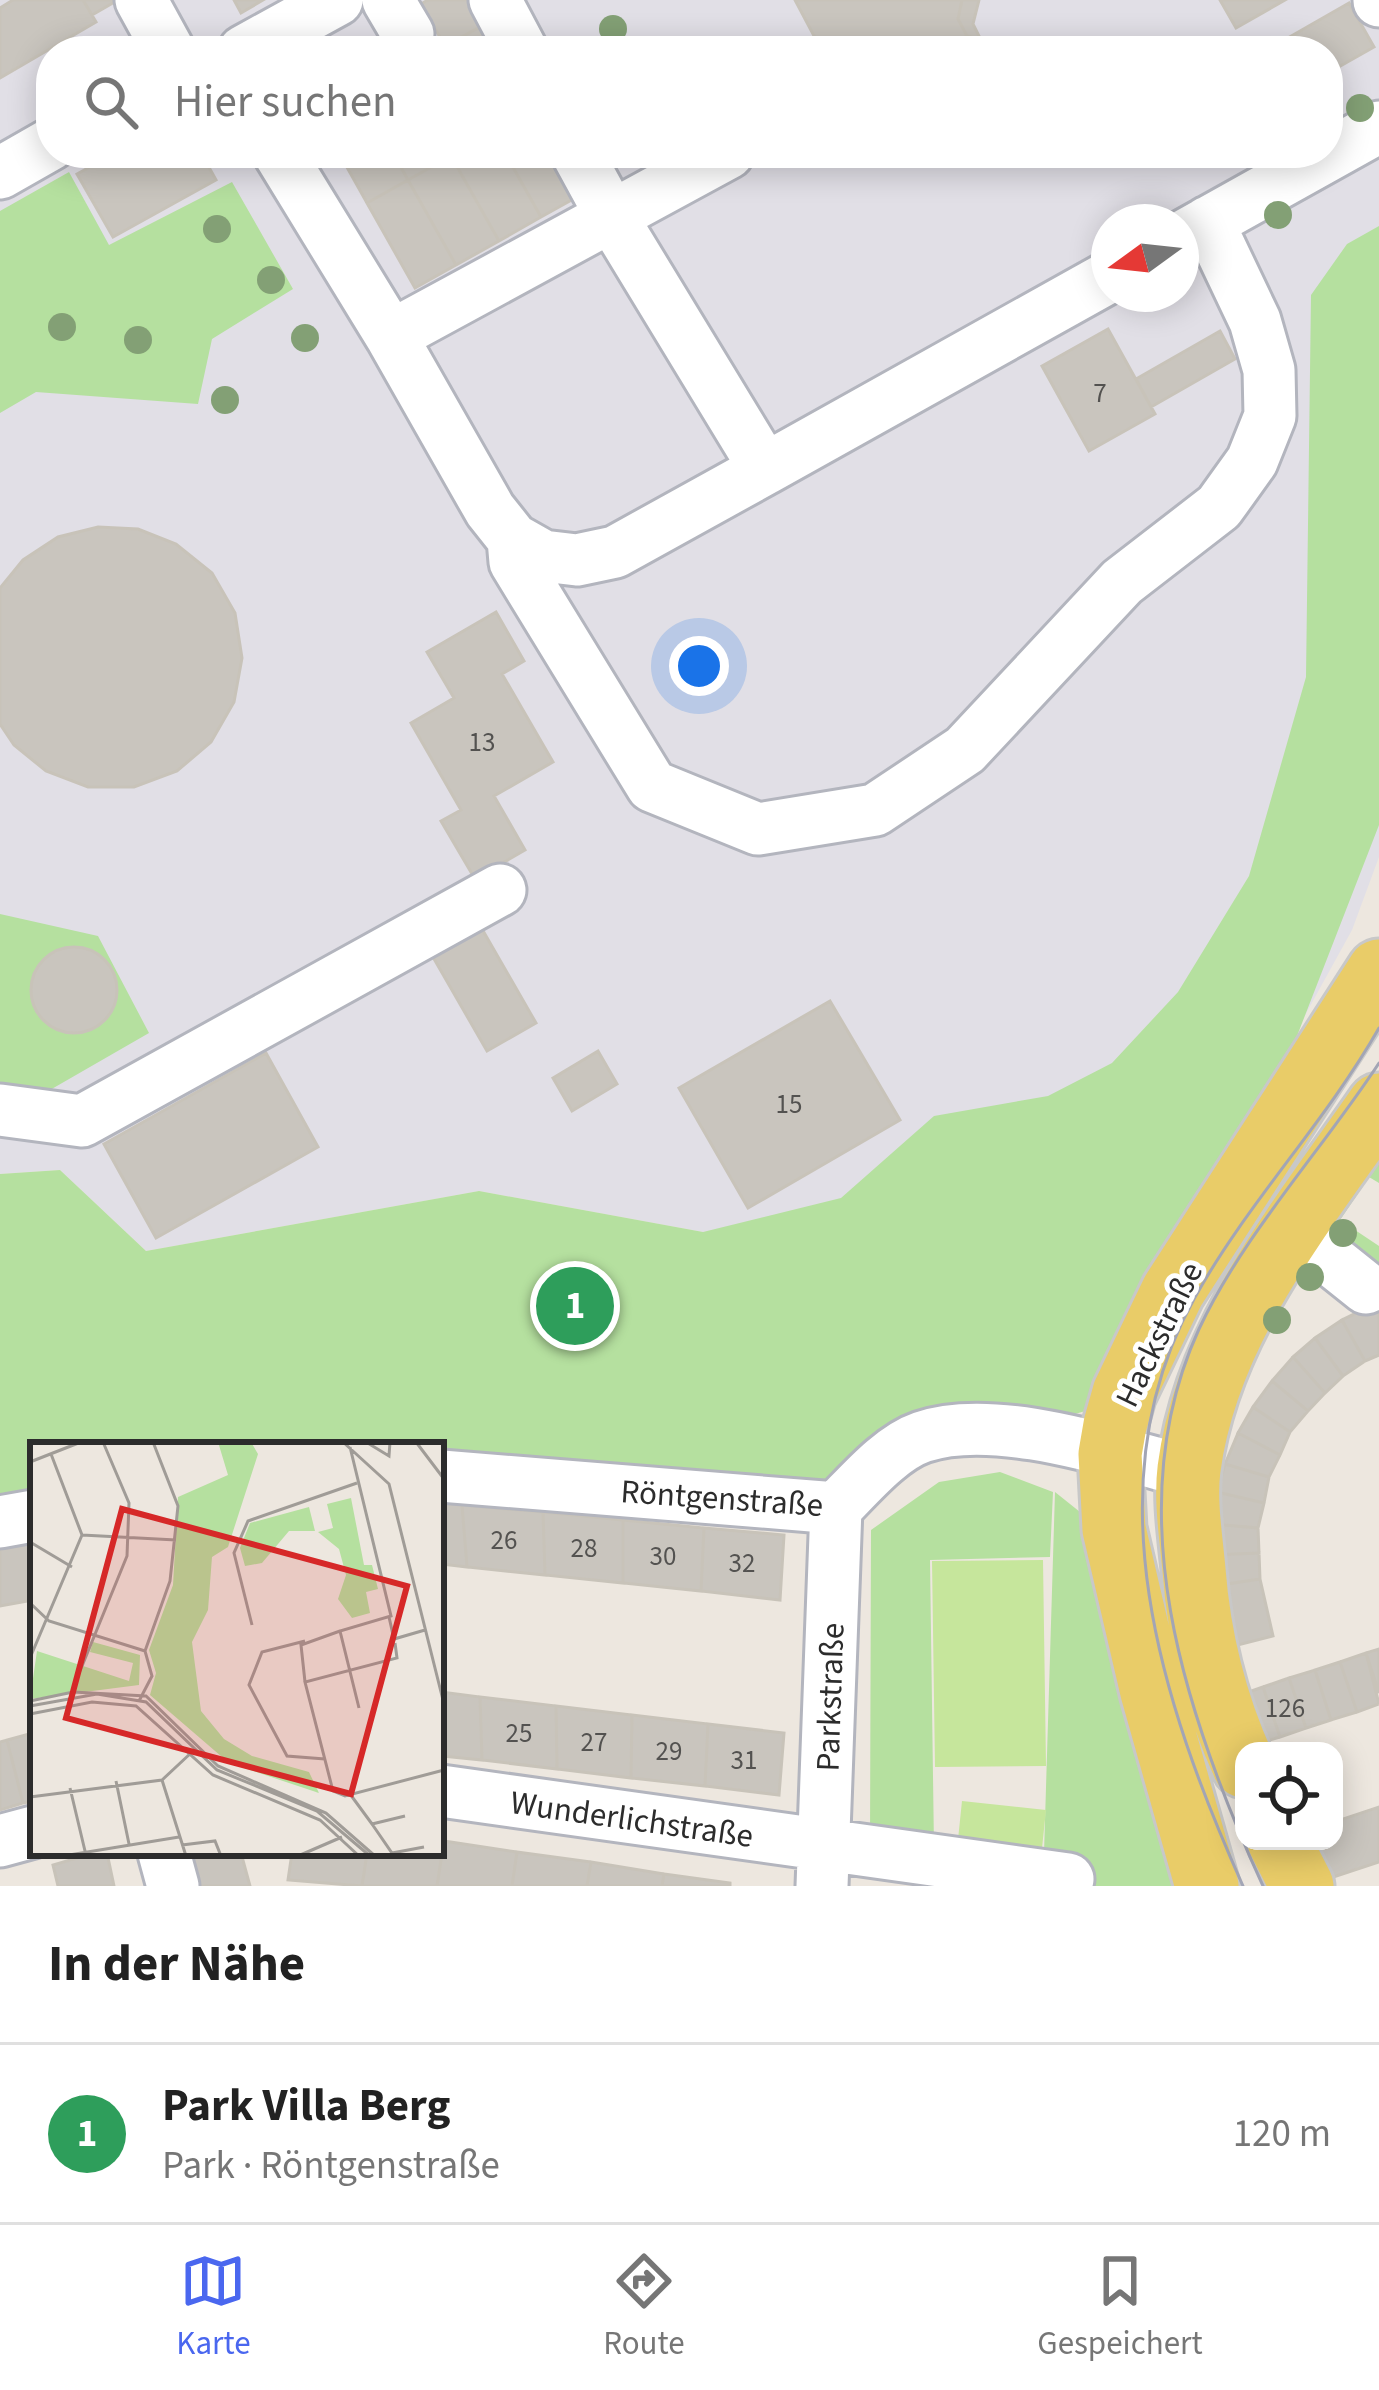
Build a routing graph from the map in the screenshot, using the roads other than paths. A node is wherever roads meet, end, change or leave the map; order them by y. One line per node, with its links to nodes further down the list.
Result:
1 (141, 0): 4 (street)
2 (337, 0): 5 (street)
3 (494, 0): 6 (street)
4 (161, 36)
5 (271, 36)
6 (514, 36)
7 (1379, 127): 8 (street)
8 (1343, 147)
9 (36, 152): 14 (street)
10 (287, 168): 19 (street)
11 (585, 168): 15 (street)
12 (702, 168): 15 (street)
13 (1306, 168): 16 (street)
14 (0, 172)
15 (613, 219): 19 (street); 20 (street)
16 (1199, 228)
17 (1199, 236): 21 (street)
18 (1091, 287): 20 (street)
19 (391, 336): 21 (street)
20 (765, 469): 21 (street)
21 (513, 539)
22 (500, 890): 26 (street)
23 (1379, 971): 24 (main road, Hackstraße)
24 (1361, 1039): 29 (main road, Hackstraße)
25 (1379, 1105): 27 (main road, Hackstraße)
26 (0, 1110)
27 (1292, 1229): 28 (street); 30 (main road, Hackstraße)
28 (1366, 1288)
29 (1110, 1454): 30 (street, Röntgenstraße); 32 (street, Röntgenstraße); 44 (main road, Hackstraße)
30 (1189, 1472): 35 (main road, Hackstraße)
31 (444, 1476): 32 (street, Röntgenstraße)
32 (836, 1508): 41 (street, Parkstraße)
33 (30, 1517): 34 (street)
34 (0, 1522)
35 (1235, 1742)
36 (444, 1792): 41 (street, Wunderlichstraße)
37 (30, 1833): 38 (street)
38 (0, 1840)
39 (1284, 1850): 45 (main road)
40 (165, 1856): 43 (street)
41 (823, 1865): 42 (street, Wunderlichstraße)
42 (1068, 1879)
43 (173, 1886)
44 (1207, 1886)
45 (1302, 1886)

